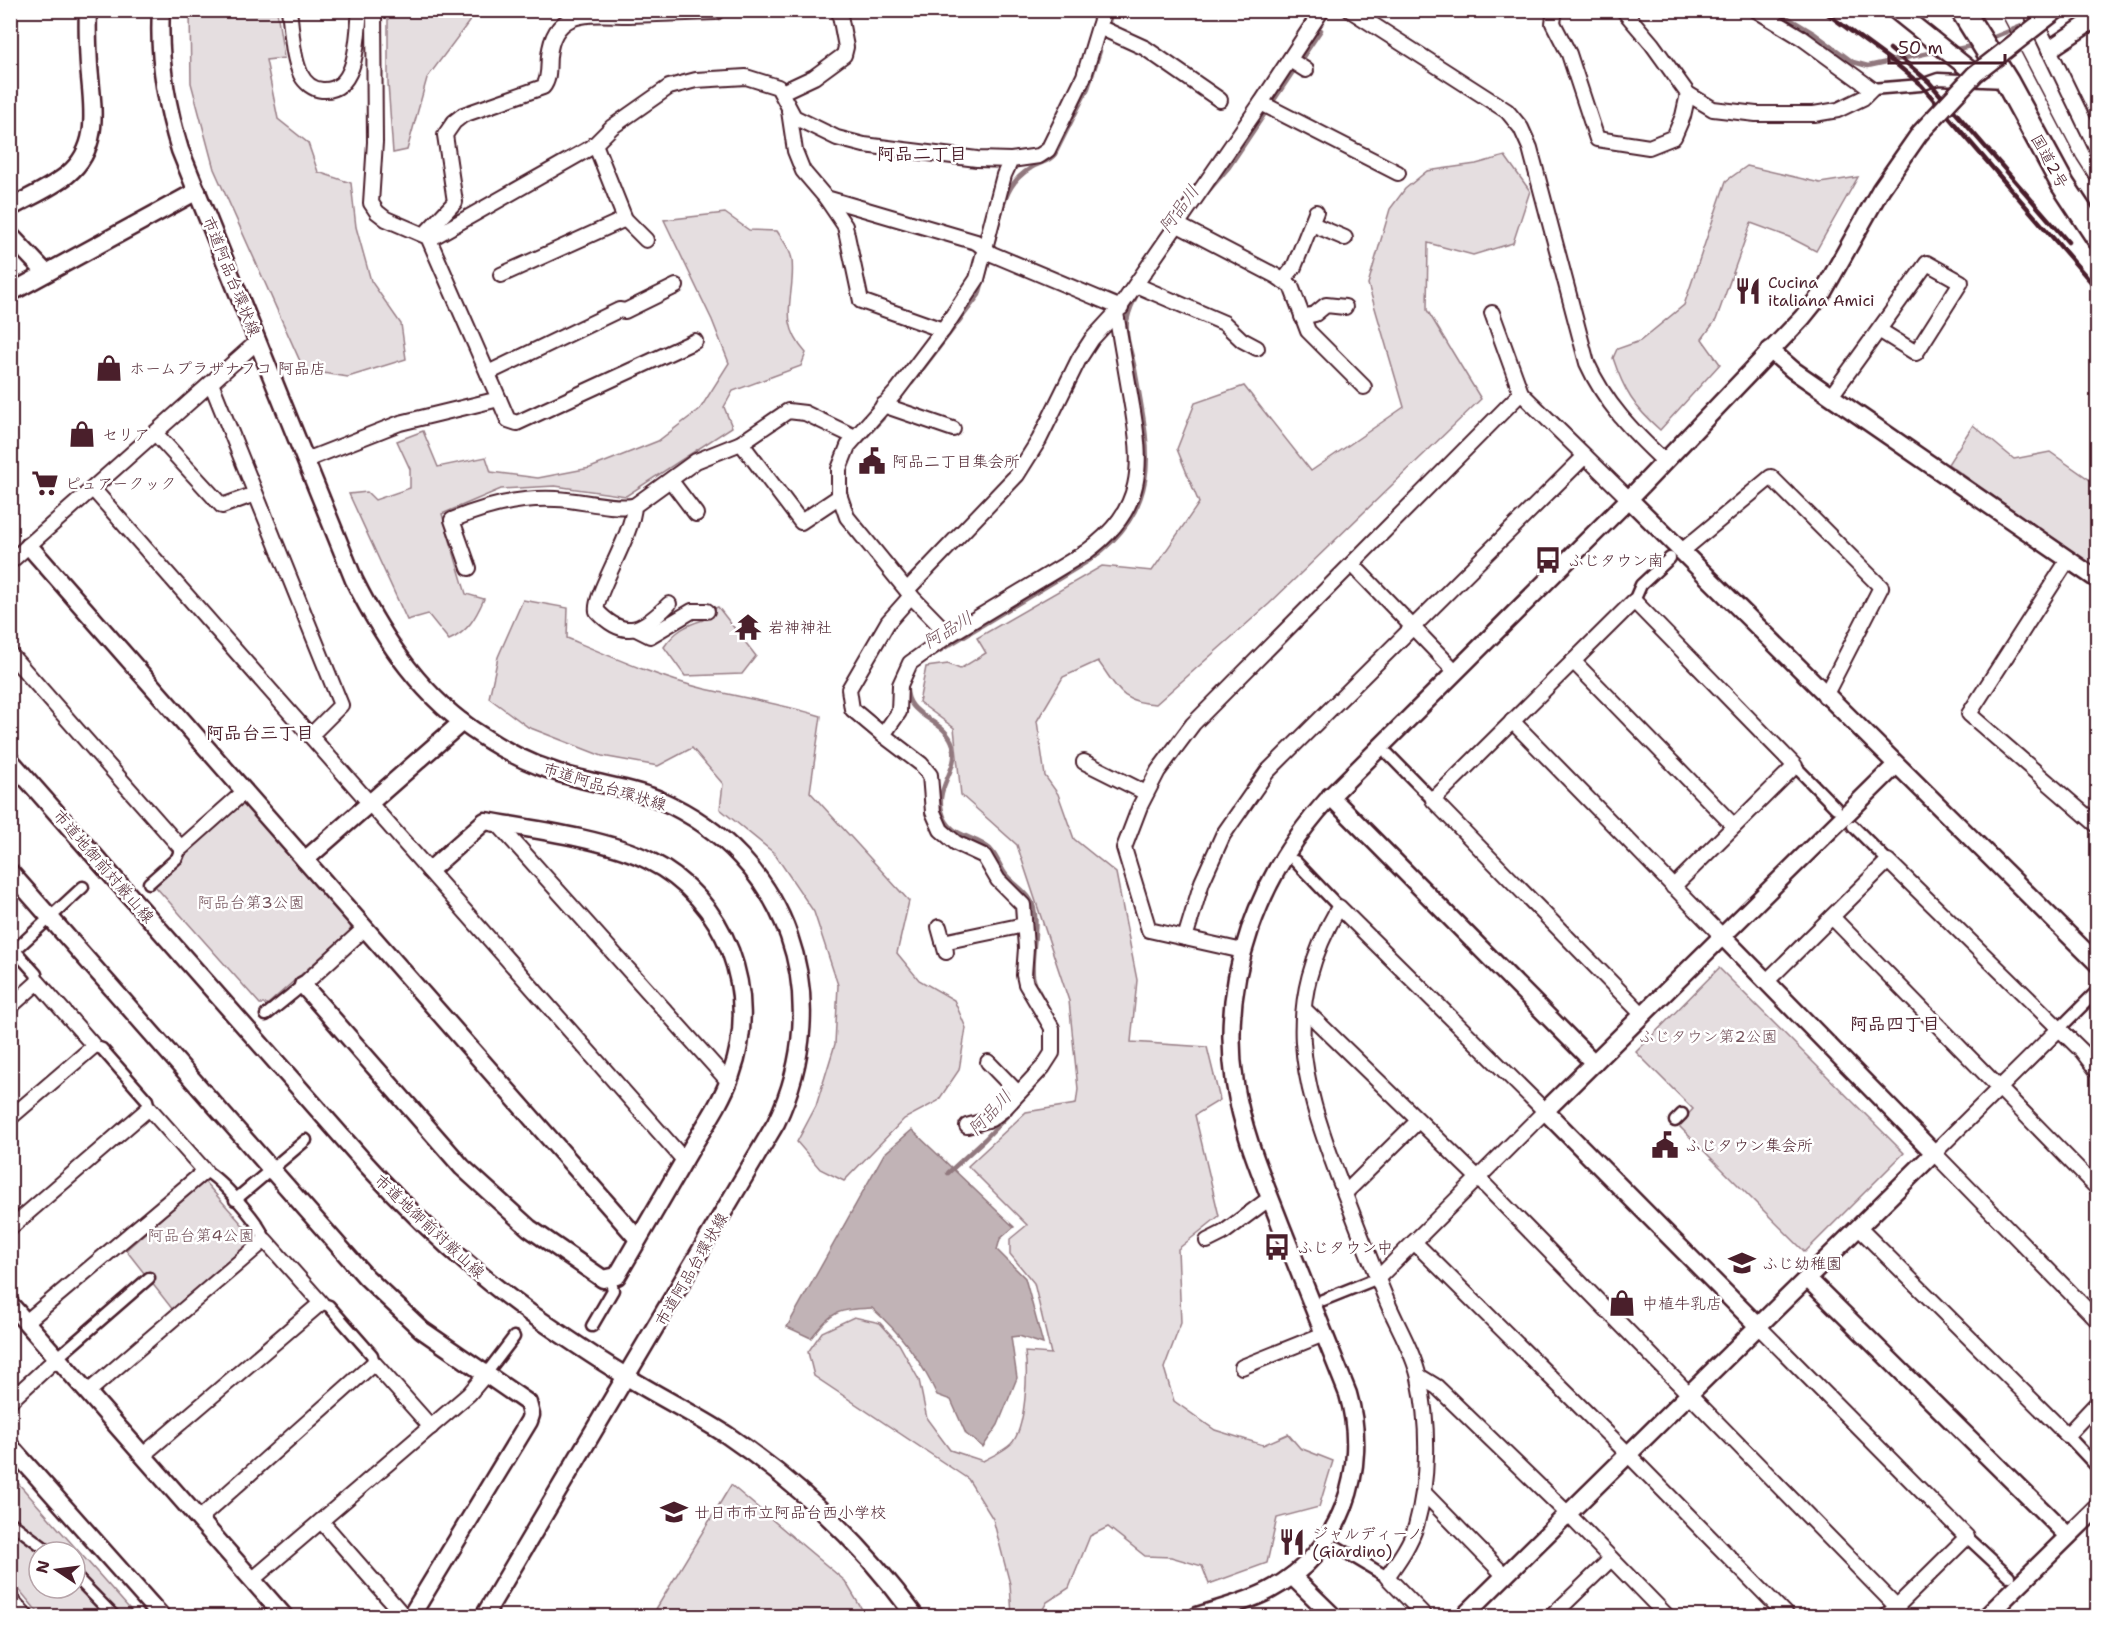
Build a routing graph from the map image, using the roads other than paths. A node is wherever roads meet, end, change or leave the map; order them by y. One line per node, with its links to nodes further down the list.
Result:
1 (88, 10): 39 (street)
2 (161, 10): 37 (street, 市道阿品台環状線)
3 (289, 10): 4 (street)
4 (360, 10)
5 (374, 10): 43 (street)
6 (839, 10): 28 (street)
7 (1104, 10): 21 (street)
8 (1322, 10): 23 (street)
9 (1350, 10): 77 (street)
10 (1555, 10): 29 (street)
11 (1623, 10): 29 (street)
12 (1756, 10): 27 (street)
13 (1895, 10): 25 (street)
14 (1962, 10): 26 (highway, 国道2号)
15 (1977, 10): 26 (highway, 国道2号)
16 (2030, 10): 22 (street)
17 (2057, 10): 25 (street, bridge)
18 (716, 12): 19 (street)
19 (628, 13): 43 (street)
20 (2097, 16): 22 (street)
21 (1104, 29): 30 (street); 35 (street)
22 (2049, 49): 34 (street)
23 (1292, 62): 24 (street); 31 (street)
24 (1306, 70)
25 (1975, 74): 63 (street, bridge)
26 (2007, 82): 27 (street); 45 (highway, 国道2号)
27 (1872, 89): 29 (street)
28 (782, 92): 32 (street); 33 (street)
29 (1688, 94)
30 (1220, 100)
31 (1267, 107): 36 (street); 41 (street)
32 (789, 111): 35 (street); 38 (street)
33 (595, 144): 40 (street); 43 (street)
34 (2097, 151)
35 (1011, 160): 47 (street)
36 (1398, 173)
37 (197, 191): 48 (street); 60 (street, 市道阿品台環状線)
38 (826, 198): 47 (street); 58 (street)
39 (10, 208)
40 (625, 219): 46 (street); 49 (street)
41 (1181, 227): 50 (street); 51 (street)
42 (10, 235): 48 (street)
43 (427, 236): 64 (street)
44 (1345, 238): 50 (street)
45 (2097, 238)
46 (646, 240)
47 (989, 251): 55 (street); 58 (street)
48 (46, 273): 53 (street)
49 (501, 275)
50 (1283, 281): 57 (street)
51 (1136, 285): 55 (street); 62 (street)
52 (676, 286): 64 (street)
53 (10, 293)
54 (1345, 307): 57 (street)
55 (1118, 311): 92 (street); 98 (street)
56 (1492, 313): 67 (street)
57 (1302, 317): 66 (street)
58 (943, 330): 70 (street)
59 (1879, 330): 59 (street); 68 (street)
60 (258, 341): 65 (street); 76 (street, 市道阿品台環状線)
61 (695, 341): 69 (street)
62 (1257, 348)
63 (1770, 350): 68 (street); 77 (street)
64 (488, 373): 69 (street)
65 (211, 383): 72 (street); 80 (street)
66 (1364, 387)
67 (1521, 393): 75 (street); 89 (street)
68 (1831, 396): 87 (street)
69 (499, 399): 76 (street)
70 (889, 407): 71 (street); 73 (street)
71 (953, 429)
72 (155, 433): 79 (street); 80 (street)
73 (855, 437): 74 (street); 81 (street)
74 (741, 443): 78 (street); 81 (street)
75 (1585, 456): 82 (street); 96 (street)
76 (306, 460): 103 (street, 市道阿品台環状線)
77 (1664, 461): 82 (street)
78 (671, 481): 83 (street); 84 (street)
79 (93, 489): 85 (street); 105 (street)
80 (255, 494): 105 (street)
81 (840, 496): 92 (street)
82 (1629, 499): 86 (street); 101 (street)
83 (634, 506): 90 (street); 97 (street)
84 (696, 514)
85 (29, 546): 88 (street); 112 (street)
86 (1676, 555): 93 (street); 102 (street); 102 (street)
87 (2068, 560): 91 (street); 121 (street)
88 (10, 562)
89 (1352, 564): 96 (street); 113 (street)
90 (469, 568)
91 (2097, 580)
92 (909, 593): 98 (street); 106 (street)
93 (1634, 601): 100 (street); 110 (street)
94 (669, 604): 97 (street)
95 (707, 611): 97 (street)
96 (1412, 626): 101 (street); 138 (street)
97 (638, 630)
98 (949, 635): 106 (street)
99 (10, 654): 122 (street)
100 (1573, 661): 104 (street); 119 (street)
101 (1455, 671): 114 (street)
102 (1825, 696): 111 (street)
103 (462, 722): 116 (street); 197 (street, 市道阿品台環状線)
104 (1512, 722): 115 (street); 130 (street)
105 (311, 735): 116 (street)
106 (883, 735): 134 (street)
107 (1388, 754): 115 (street)
108 (10, 760): 197 (street, 市道地御前対厳山線)
109 (1084, 762): 113 (street)
110 (1795, 766): 117 (street); 119 (street)
111 (1895, 766): 137 (street); 141 (street)
112 (245, 792): 122 (street); 123 (street)
113 (1146, 793): 138 (street)
114 (1330, 796): 140 (street); 153 (street)
115 (1433, 800): 149 (street)
116 (369, 803): 123 (street); 126 (street)
117 (1836, 808)
118 (497, 823): 126 (street); 155 (street); 155 (street)
119 (1734, 826): 130 (street)
120 (1853, 826): 125 (street)
121 (2097, 826)
122 (181, 848): 128 (street)
123 (305, 860): 136 (street)
124 (1295, 861): 131 (street)
125 (1888, 861): 133 (street); 150 (street)
126 (430, 870): 165 (street)
127 (10, 872): 132 (street)
128 (150, 883)
129 (83, 887): 132 (street)
130 (1673, 887): 137 (street)
131 (1339, 907): 147 (street); 159 (street)
132 (50, 917): 139 (street); 166 (street)
133 (1832, 917): 143 (street); 156 (street)
134 (1024, 925): 135 (street); 157 (street)
135 (939, 927)
136 (365, 928): 144 (street); 175 (street)
137 (1722, 936): 143 (street); 149 (street)
138 (1185, 938): 140 (street)
139 (13, 948): 142 (street)
140 (1243, 951): 171 (street)
141 (2097, 964)
142 (38, 982): 146 (street); 151 (street)
143 (1766, 982): 164 (street)
144 (303, 985): 148 (street); 180 (street)
145 (2097, 990): 150 (street)
146 (10, 1007)
147 (1304, 1009): 161 (street); 170 (street)
148 (266, 1015)
149 (1643, 1015): 153 (street)
150 (2059, 1029): 154 (street); 156 (street)
151 (94, 1046): 158 (street); 160 (street)
152 (988, 1062): 157 (street)
153 (1593, 1063): 159 (street)
154 (2097, 1072)
155 (729, 1082): 165 (street)
156 (1999, 1088): 164 (street); 169 (street)
157 (1018, 1093): 162 (street)
158 (149, 1108): 167 (street); 174 (street)
159 (1545, 1111): 168 (street); 189 (street)
160 (10, 1118)
161 (1417, 1122): 168 (street); 170 (street)
162 (967, 1126)
163 (306, 1140): 166 (street)
164 (1934, 1153): 173 (street); 186 (street)
165 (684, 1160): 175 (street)
166 (271, 1170): 172 (street); 195 (street)
167 (205, 1171): 172 (street); 187 (street)
168 (1478, 1178): 178 (street); 199 (street)
169 (2097, 1189)
170 (1345, 1192): 181 (street)
171 (1270, 1198): 177 (street); 190 (street)
172 (235, 1200): 176 (street)
173 (1858, 1227): 182 (street); 203 (street)
174 (10, 1228)
175 (638, 1239): 180 (street)
176 (266, 1240): 184 (street); 198 (street)
177 (1207, 1241)
178 (1414, 1242): 181 (street); 205 (street)
179 (148, 1278): 192 (street)
180 (610, 1278): 188 (street)
181 (1378, 1278): 183 (street); 196 (street)
182 (1807, 1278): 189 (street); 214 (street)
183 (1323, 1300)
184 (321, 1303): 193 (street); 206 (street)
185 (10, 1304): 187 (street)
186 (2097, 1321)
187 (26, 1322): 192 (street)
188 (592, 1326)
189 (1758, 1326): 199 (street); 215 (street)
190 (1324, 1334): 194 (street); 219 (street)
191 (514, 1337): 195 (street)
192 (57, 1358): 198 (street); 200 (street)
193 (374, 1363): 202 (street); 211 (street)
194 (1242, 1366)
195 (485, 1375): 202 (street); 232 (street)
196 (1419, 1376): 208 (street); 210 (street)
197 (628, 1377): 233 (street, 市道阿品台環状線); 234 (street, 市道地御前対厳山線)
198 (88, 1392): 206 (street)
199 (1689, 1394): 205 (street); 226 (street)
200 (10, 1401)
201 (2097, 1402): 203 (street)
202 (431, 1427): 212 (street)
203 (2067, 1435): 207 (street)
204 (10, 1446): 229 (street)
205 (1628, 1454): 210 (street); 241 (street)
206 (143, 1455): 211 (street)
207 (2097, 1468)
208 (1424, 1493): 220 (street); 222 (street)
209 (2097, 1507): 214 (street)
210 (1568, 1514): 218 (street); 220 (street)
211 (199, 1519): 223 (street)
212 (321, 1521): 223 (street); 231 (street)
213 (10, 1522): 216 (street)
214 (2068, 1536): 242 (street)
215 (1968, 1537): 221 (street); 226 (street)
216 (34, 1540)
217 (1337, 1547): 222 (street)
218 (1611, 1559): 239 (street); 240 (street)
219 (1292, 1576): 235 (street); 236 (street)
220 (1505, 1576): 238 (street)
221 (2009, 1576)
222 (1387, 1577): 237 (street)
223 (252, 1580): 230 (street)
224 (87, 1588): 227 (street)
225 (10, 1596): 228 (street)
226 (1892, 1612)
227 (114, 1616)
228 (28, 1617)
229 (161, 1617)
230 (284, 1617)
231 (404, 1617)
232 (411, 1617)
233 (484, 1617)
234 (915, 1617)
235 (1197, 1617)
236 (1333, 1617)
237 (1425, 1617)
238 (1464, 1617)
239 (1552, 1617)
240 (1667, 1617)
241 (1787, 1617)
242 (1987, 1617)

